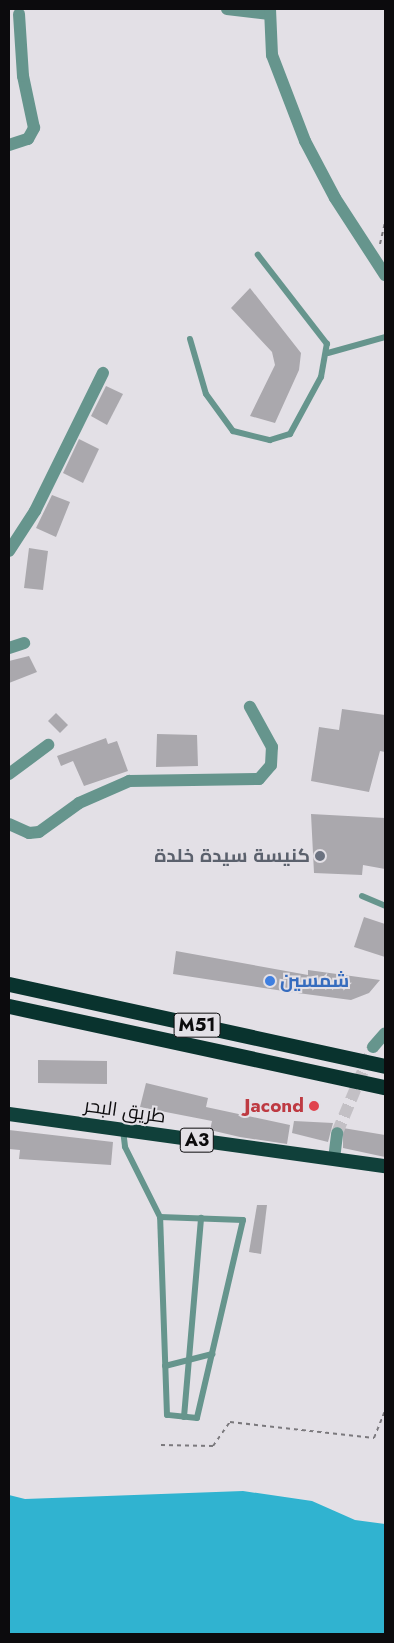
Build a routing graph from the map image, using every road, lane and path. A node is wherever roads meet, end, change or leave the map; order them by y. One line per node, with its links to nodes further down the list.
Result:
1 (228, 9): 2 (street)
2 (270, 11): 7 (street)
3 (19, 14): 4 (street)
4 (9, 145)
5 (385, 223): 7 (path)
6 (258, 256): 11 (lane)
7 (376, 261): 8 (street)
8 (385, 275)
9 (385, 336): 11 (lane)
10 (190, 339): 11 (lane)
11 (328, 353)
12 (103, 373): 13 (street)
13 (9, 551)
14 (24, 643): 15 (street)
15 (9, 648)
16 (250, 707): 19 (street)
17 (48, 745): 18 (street)
18 (9, 774)
19 (9, 824)
20 (362, 896): 21 (lane)
21 (385, 906)
22 (9, 984): 26 (highway, M51)
23 (9, 1006): 27 (highway, M51)
24 (385, 1033): 25 (street)
25 (373, 1048)
26 (385, 1066)
27 (385, 1087)
28 (9, 1114): 29 (highway, طريق البحر / A3)
29 (123, 1129): 31 (highway, طريق البحر / A3); 33 (lane)
30 (337, 1133): 31 (street)
31 (334, 1159): 32 (highway, طريق البحر / A3)
32 (385, 1166)
33 (160, 1216): 34 (lane); 37 (lane)
34 (201, 1218): 35 (lane); 36 (lane)
35 (212, 1354): 36 (lane); 39 (lane)
36 (190, 1359): 37 (lane); 39 (lane)
37 (165, 1366): 39 (lane)
38 (385, 1411): 40 (path)
39 (184, 1417)
40 (161, 1445)

